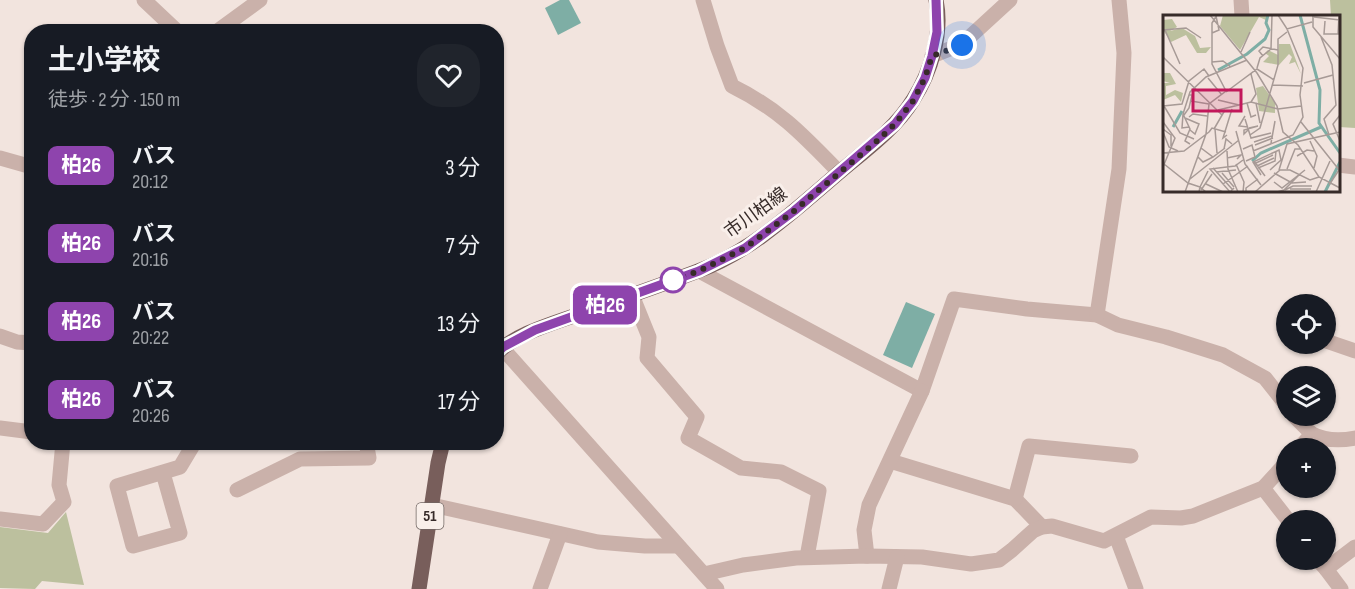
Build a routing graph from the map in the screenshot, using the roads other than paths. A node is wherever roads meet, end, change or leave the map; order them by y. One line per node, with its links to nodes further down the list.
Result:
1 (144, 0): 9 (street)
2 (260, 0): 10 (street)
3 (703, 0): 16 (street)
4 (936, 0): 11 (main road, 市川柏線)
5 (1010, 0): 11 (street)
6 (1119, 0): 19 (street)
7 (1241, 0): 8 (street)
8 (1242, 15)
9 (170, 24)
10 (227, 24)
11 (932, 56): 16 (main road, 市川柏線)
12 (0, 158): 13 (street)
13 (24, 165)
14 (1340, 165): 15 (street)
15 (1355, 167)
16 (839, 172): 17 (main road, 市川柏線)
17 (699, 271): 18 (main road, 市川柏線); 26 (street)
18 (632, 295): 23 (main road, 市川柏線); 54 (street)
19 (1097, 315): 26 (street); 27 (street)
20 (0, 336): 21 (street)
21 (24, 342)
22 (1336, 344): 24 (street)
23 (504, 345)
24 (1355, 351)
25 (504, 353): 51 (street)
26 (922, 391): 39 (street)
27 (1276, 392)
28 (1304, 426): 31 (street)
29 (0, 428): 30 (street)
30 (24, 431)
31 (1312, 434): 32 (street); 33 (street)
32 (1308, 438)
33 (1355, 438)
34 (62, 450): 47 (street)
35 (190, 450): 40 (street)
36 (368, 450): 43 (street)
37 (441, 450): 45 (main road, 51)
38 (1131, 456): 44 (street)
39 (890, 461): 44 (street); 53 (street)
40 (162, 473): 40 (street)
41 (1276, 474): 42 (street)
42 (1263, 488): 46 (street); 50 (street)
43 (237, 490)
44 (1015, 499): 48 (street)
45 (432, 505): 49 (street); 59 (main road, 51)
46 (1280, 510)
47 (0, 519)
48 (1042, 527): 50 (street); 55 (street)
49 (560, 534): 51 (street); 60 (street)
50 (1116, 536): 63 (street)
51 (678, 546): 58 (street)
52 (1355, 547): 56 (street)
53 (867, 556): 54 (street); 55 (street)
54 (807, 557): 58 (street)
55 (897, 557): 62 (street)
56 (1336, 557)
57 (1326, 570): 64 (street)
58 (704, 574): 61 (street)
59 (419, 589)
60 (540, 589)
61 (717, 589)
62 (889, 589)
63 (1136, 589)
64 (1340, 589)

